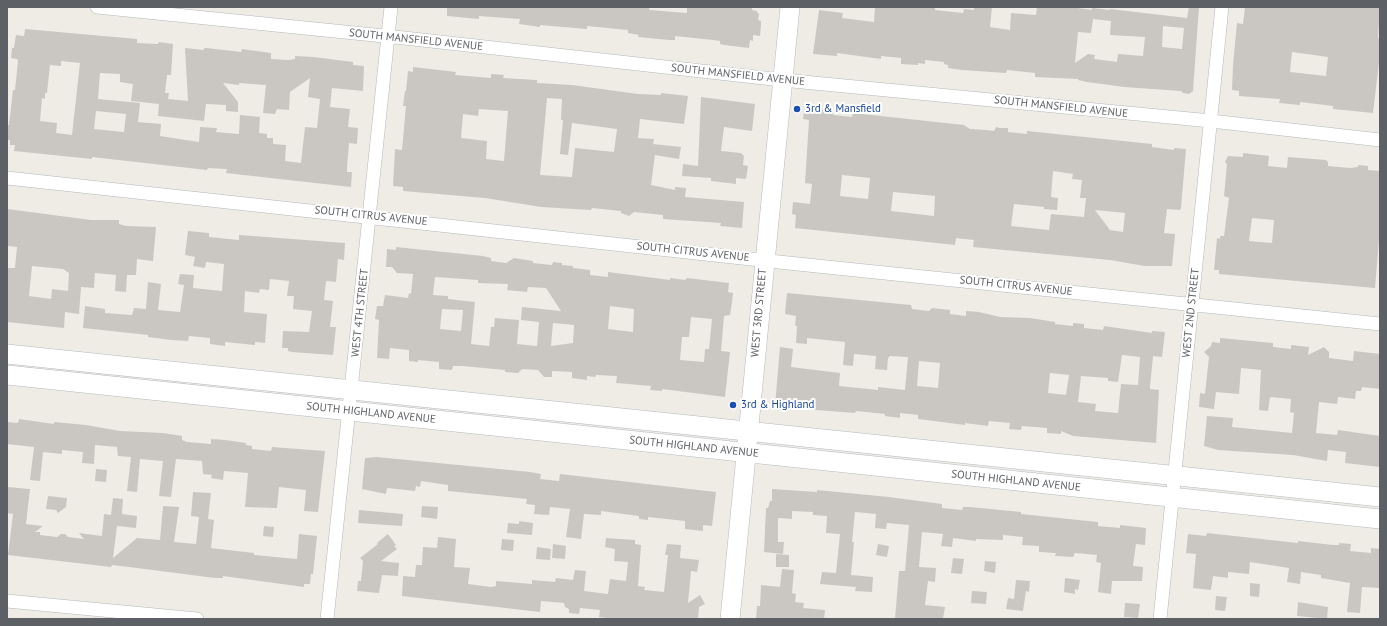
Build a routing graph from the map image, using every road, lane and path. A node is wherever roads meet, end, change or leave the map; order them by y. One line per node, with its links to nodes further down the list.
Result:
1 (97, 7): 5 (street, SOUTH MANSFIELD AVENUE)
2 (391, 7): 5 (street, WEST 4TH STREET)
3 (790, 7): 6 (main road, WEST 3RD STREET)
4 (1222, 7): 7 (street, WEST 2ND STREET)
5 (388, 36): 6 (street, SOUTH MANSFIELD AVENUE); 10 (street, WEST 4TH STREET)
6 (782, 80): 7 (street, SOUTH MANSFIELD AVENUE); 11 (main road, WEST 3RD STREET)
7 (1211, 121): 8 (street, SOUTH MANSFIELD AVENUE); 12 (street, WEST 2ND STREET)
8 (1380, 140)
9 (7, 178): 10 (street, SOUTH CITRUS AVENUE)
10 (370, 216): 11 (street, SOUTH CITRUS AVENUE); 16 (street, WEST 4TH STREET)
11 (764, 260): 12 (street, SOUTH CITRUS AVENUE); 18 (main road, WEST 3RD STREET)
12 (1192, 304): 13 (street, SOUTH CITRUS AVENUE); 20 (street, WEST 2ND STREET)
13 (1380, 324)
14 (7, 354): 16 (main road, SOUTH HIGHLAND AVENUE)
15 (7, 375): 17 (main road, SOUTH HIGHLAND AVENUE)
16 (352, 390): 17 (street, WEST 4TH STREET); 18 (main road, SOUTH HIGHLAND AVENUE)
17 (349, 410): 19 (main road, SOUTH HIGHLAND AVENUE); 26 (street, WEST 4TH STREET)
18 (749, 432): 19 (main road, WEST 3RD STREET); 20 (main road, SOUTH HIGHLAND AVENUE)
19 (747, 452): 22 (main road, SOUTH HIGHLAND AVENUE); 27 (main road, WEST 3RD STREET)
20 (1175, 477): 21 (main road, SOUTH HIGHLAND AVENUE); 22 (street, WEST 2ND STREET)
21 (1380, 497)
22 (1173, 498): 23 (main road, SOUTH HIGHLAND AVENUE); 28 (street, WEST 2ND STREET)
23 (1380, 519)
24 (7, 601): 25 (street)
25 (197, 619)
26 (327, 619)
27 (730, 619)
28 (1160, 619)

